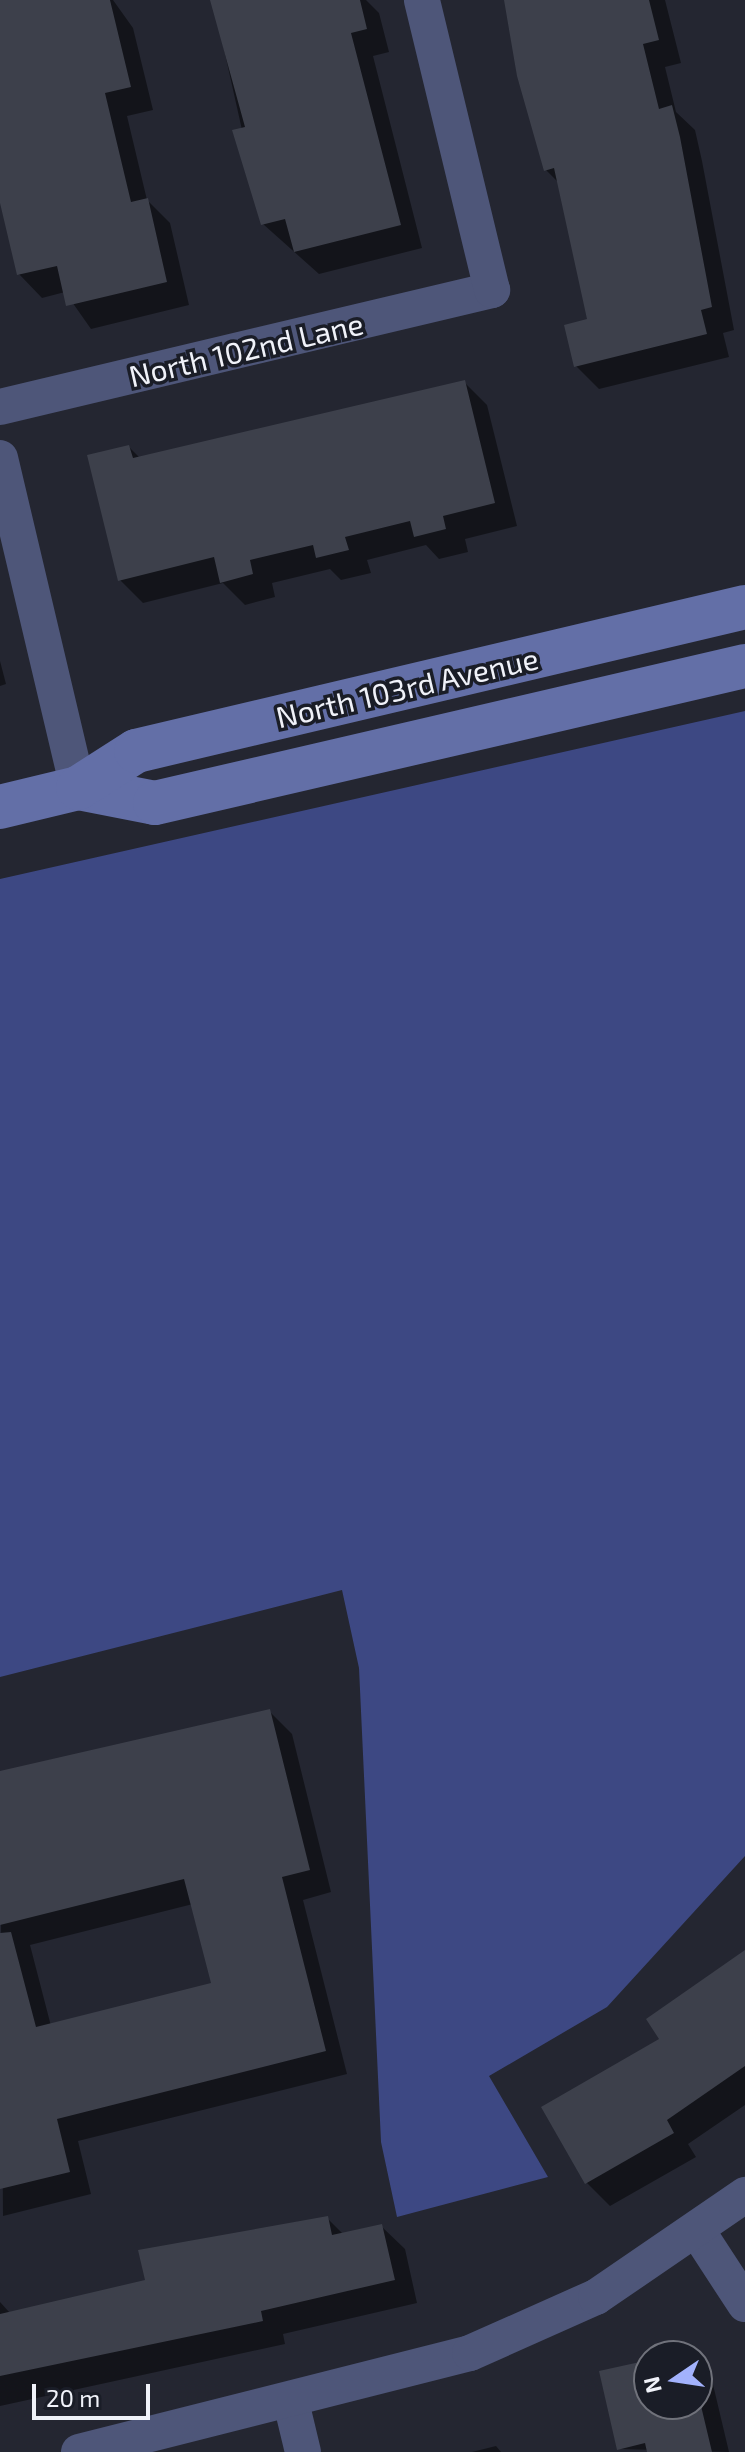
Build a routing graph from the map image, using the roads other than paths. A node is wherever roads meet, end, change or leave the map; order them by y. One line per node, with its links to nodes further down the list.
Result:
1 (422, 0): 2 (street, North 102nd Lane)
2 (0, 407)
3 (0, 458): 6 (street)
4 (745, 607): 6 (main road, North 103rd Avenue)
5 (745, 666): 6 (main road, North 103rd Avenue)
6 (78, 788): 7 (main road, North 103rd Avenue)
7 (0, 807)
8 (745, 2195): 9 (street)
9 (698, 2232): 10 (street); 11 (street)
10 (745, 2304)
11 (291, 2402): 12 (street); 13 (street)
12 (79, 2452)
13 (303, 2452)

